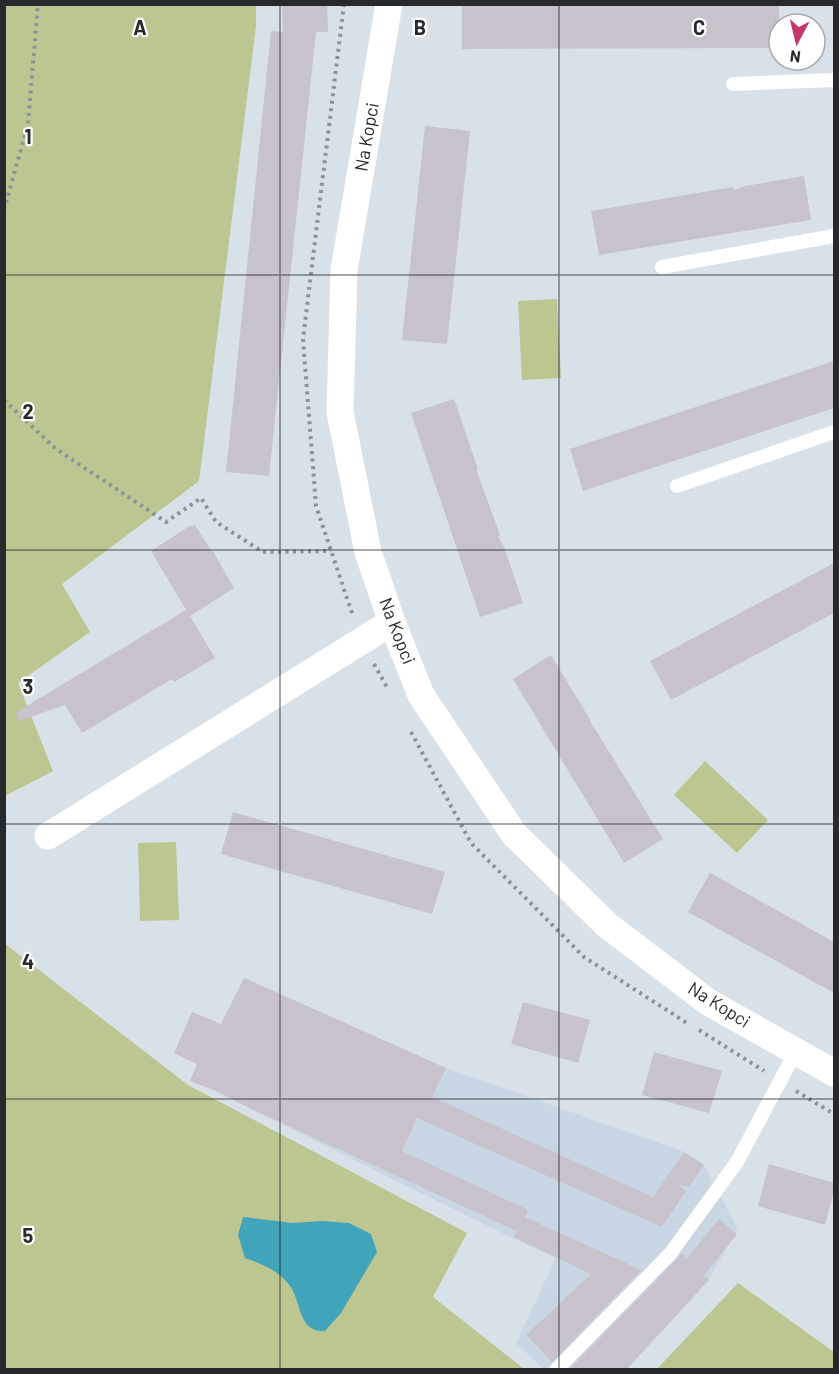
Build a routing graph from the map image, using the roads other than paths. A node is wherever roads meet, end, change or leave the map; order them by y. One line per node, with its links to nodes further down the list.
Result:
1 (389, 4): 8 (street, Na Kopci)
2 (834, 80): 3 (lane)
3 (733, 84)
4 (834, 236): 5 (lane)
5 (662, 267)
6 (834, 432): 7 (lane)
7 (677, 486)
8 (392, 622): 9 (street); 10 (street, Na Kopci)
9 (48, 836)
10 (796, 1051): 11 (street, Na Kopci); 12 (lane)
11 (834, 1073)
12 (556, 1370)

